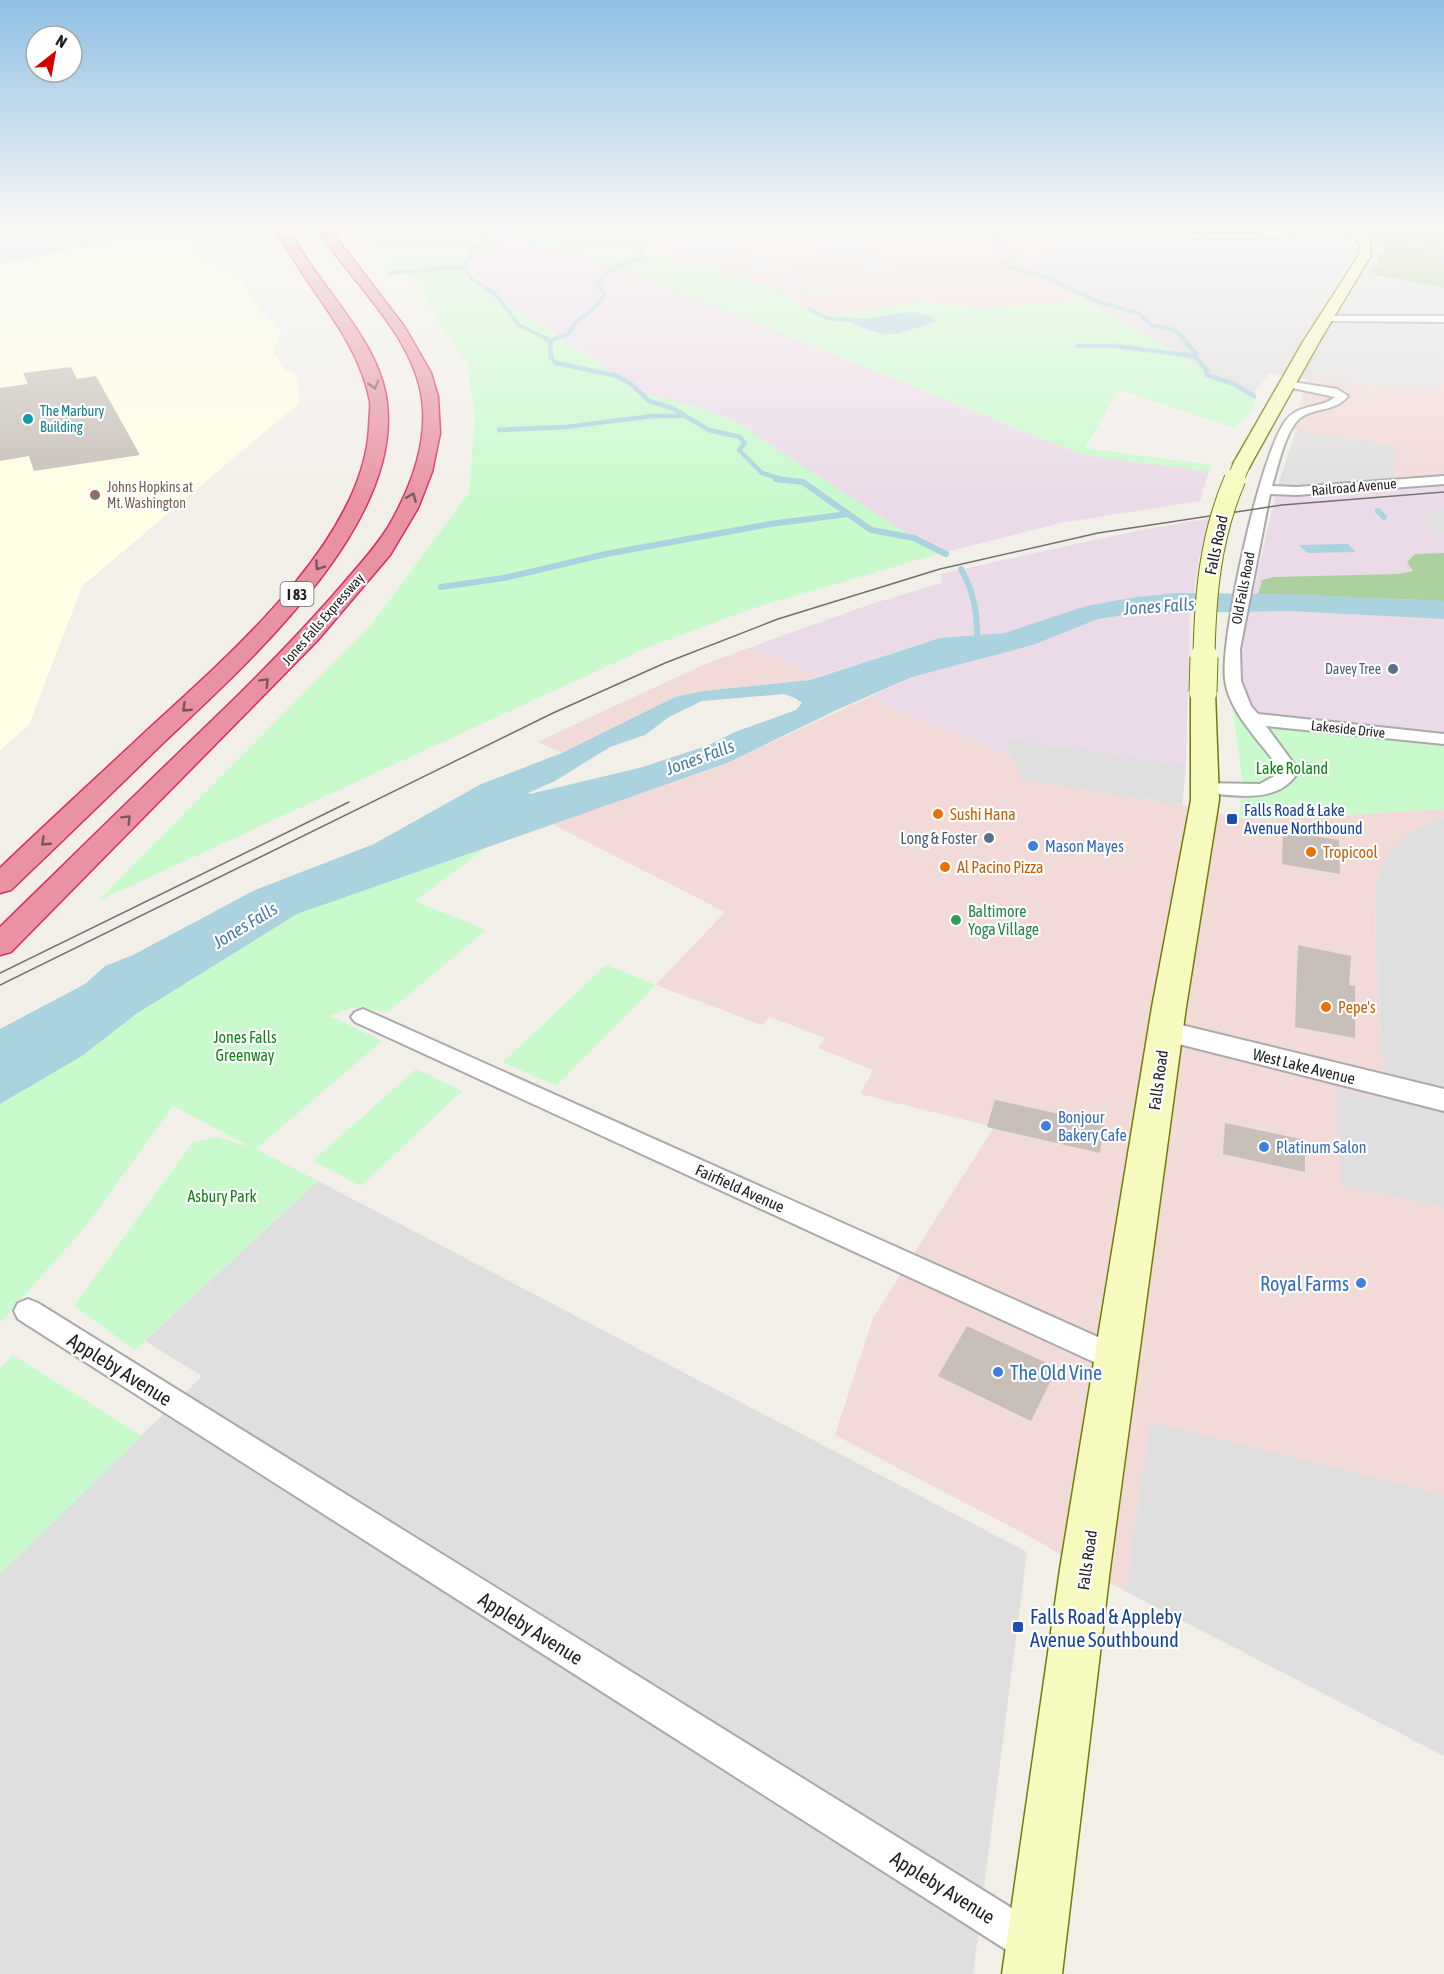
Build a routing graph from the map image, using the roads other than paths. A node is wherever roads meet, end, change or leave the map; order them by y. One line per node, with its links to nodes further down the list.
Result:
1 (341, 319): 10 (highway, I 83, one-way to 10)
2 (391, 319): 11 (highway, Jones Falls Expressway / I 83, one-way to 2)
3 (1324, 319): 4 (main road, Falls Road)
4 (1287, 384): 6 (street, Old Falls Road); 9 (main road, Falls Road, bridge)
5 (1444, 480): 6 (street, Railroad Avenue)
6 (1264, 490): 7 (street, Old Falls Road)
7 (1252, 719): 8 (street, Lakeside Drive); 9 (street, Old Falls Road)
8 (1444, 739)
9 (1206, 787): 13 (main road, Falls Road)
10 (0, 885)
11 (0, 945)
12 (363, 1017): 16 (street, Fairfield Avenue)
13 (1165, 1031): 14 (street, West Lake Avenue); 16 (main road, Falls Road)
14 (1444, 1100)
15 (28, 1311): 17 (street, Appleby Avenue)
16 (1117, 1359): 17 (main road, Falls Road)
17 (1033, 1959)

